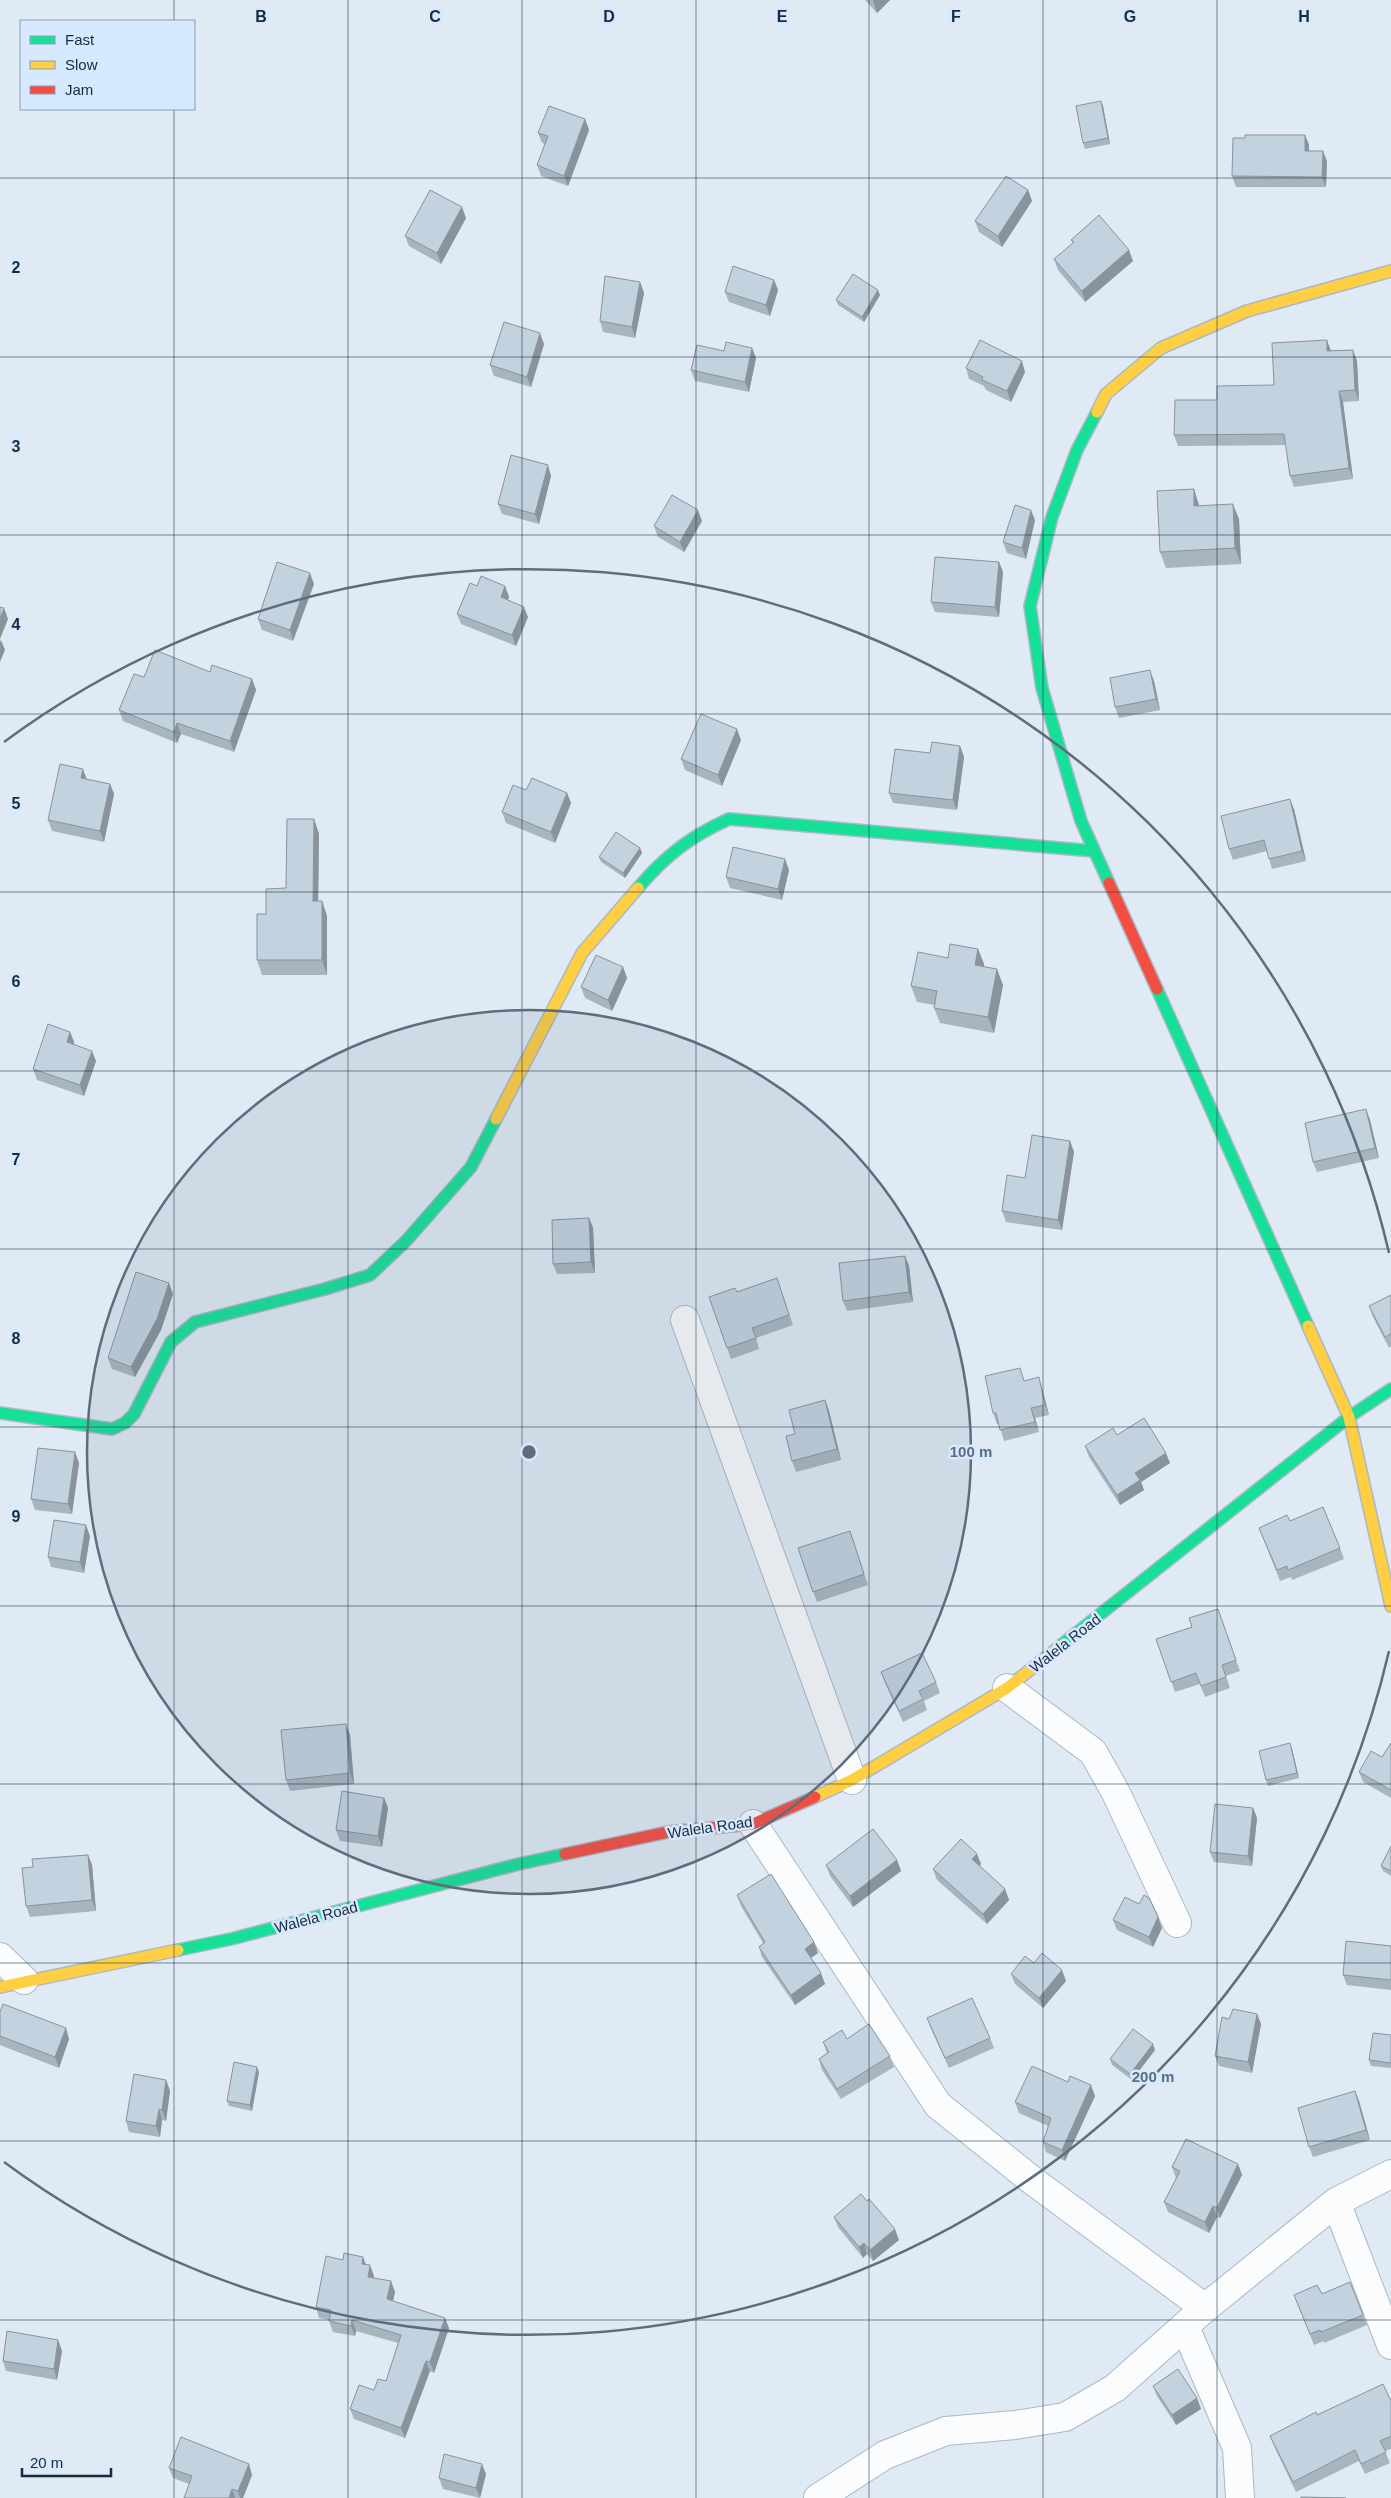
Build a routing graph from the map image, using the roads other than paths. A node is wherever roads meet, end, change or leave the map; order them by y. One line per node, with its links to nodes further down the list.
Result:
1 (1391, 271): 2 (street)
2 (1094, 851): 5 (street); 6 (street)
3 (685, 1320): 9 (street)
4 (1391, 1388): 6 (street, Walela Road)
5 (0, 1413)
6 (1349, 1416): 7 (street); 8 (street, Walela Road)
7 (1391, 1606)
8 (1007, 1688): 9 (street, Walela Road); 11 (street)
9 (852, 1780): 10 (street, Walela Road)
10 (753, 1824): 13 (street, Walela Road); 16 (street)
11 (1177, 1923)
12 (0, 1958): 13 (street)
13 (12, 1984)
14 (1391, 2174): 15 (street)
15 (1336, 2202): 16 (street); 18 (street)
16 (1206, 2308): 17 (street)
17 (1185, 2327): 19 (street); 20 (street)
18 (1391, 2345)
19 (818, 2498)
20 (1240, 2498)

